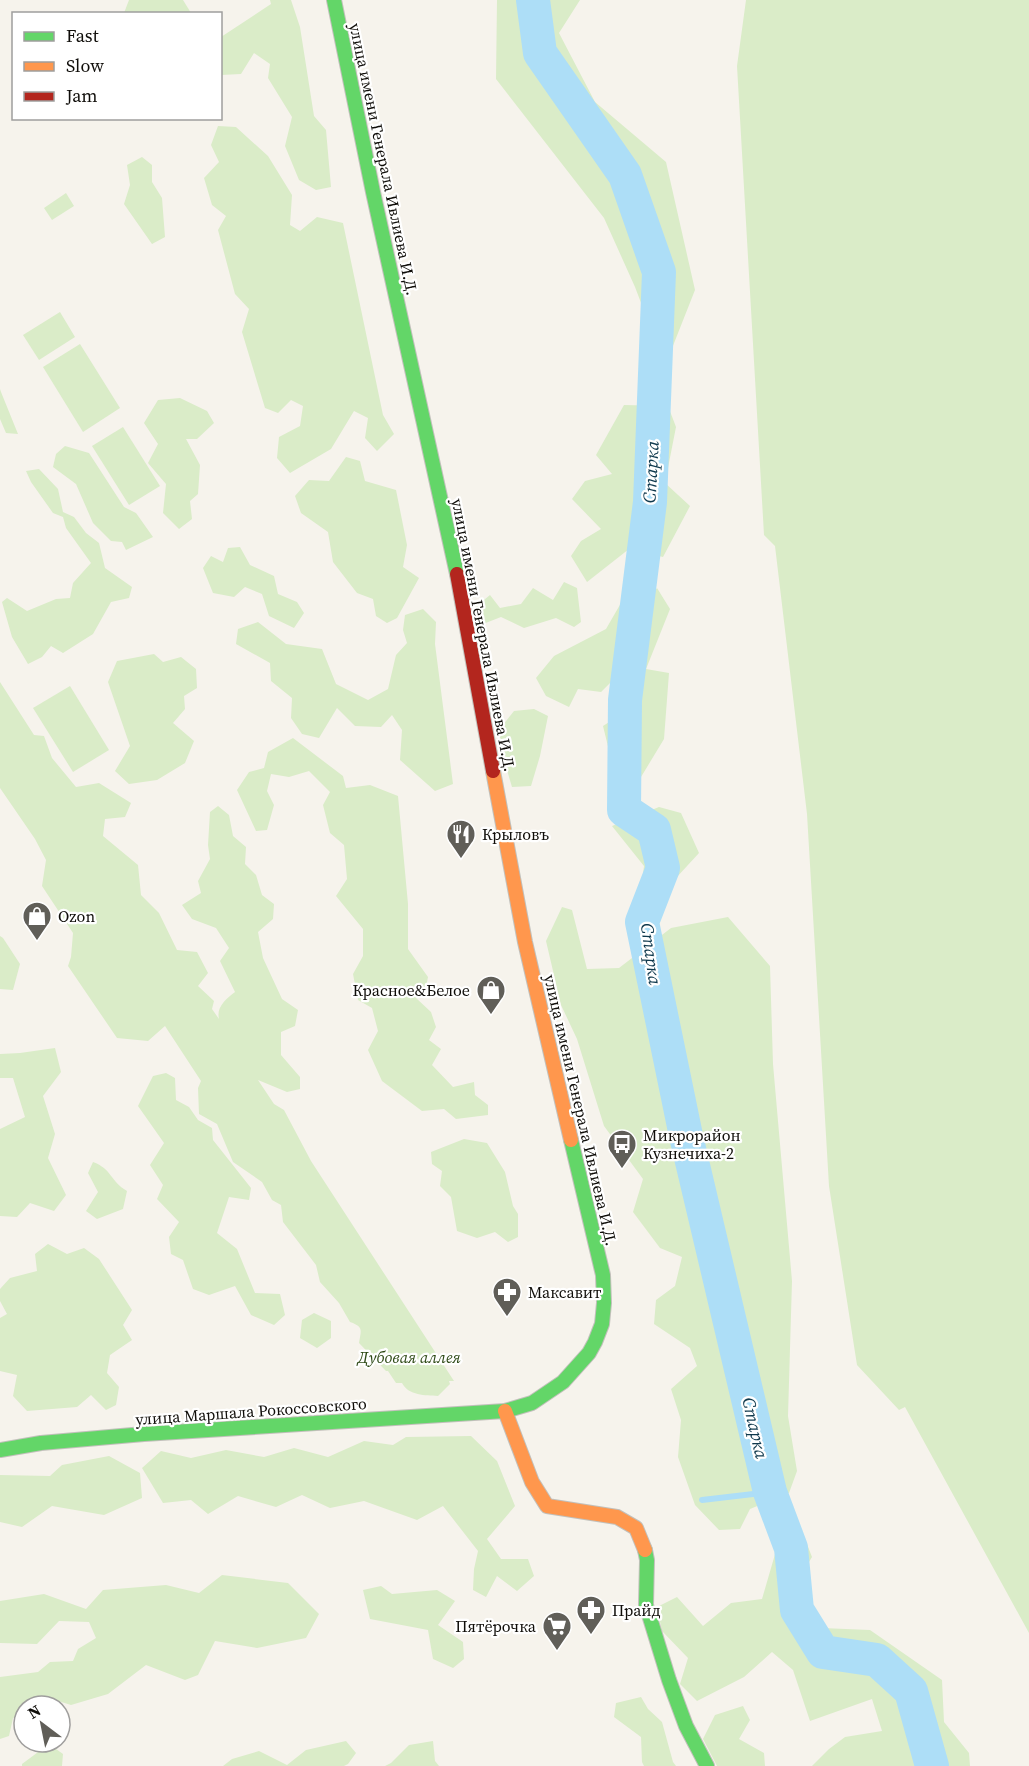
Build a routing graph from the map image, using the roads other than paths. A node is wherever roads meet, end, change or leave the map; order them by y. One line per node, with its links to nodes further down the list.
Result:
1 (334, 0): 2 (street, улица имени Генерала Ивлиева И.Д.)
2 (505, 1411): 3 (street, улица Маршала Рокоссовского); 4 (street)
3 (0, 1450)
4 (708, 1766)

